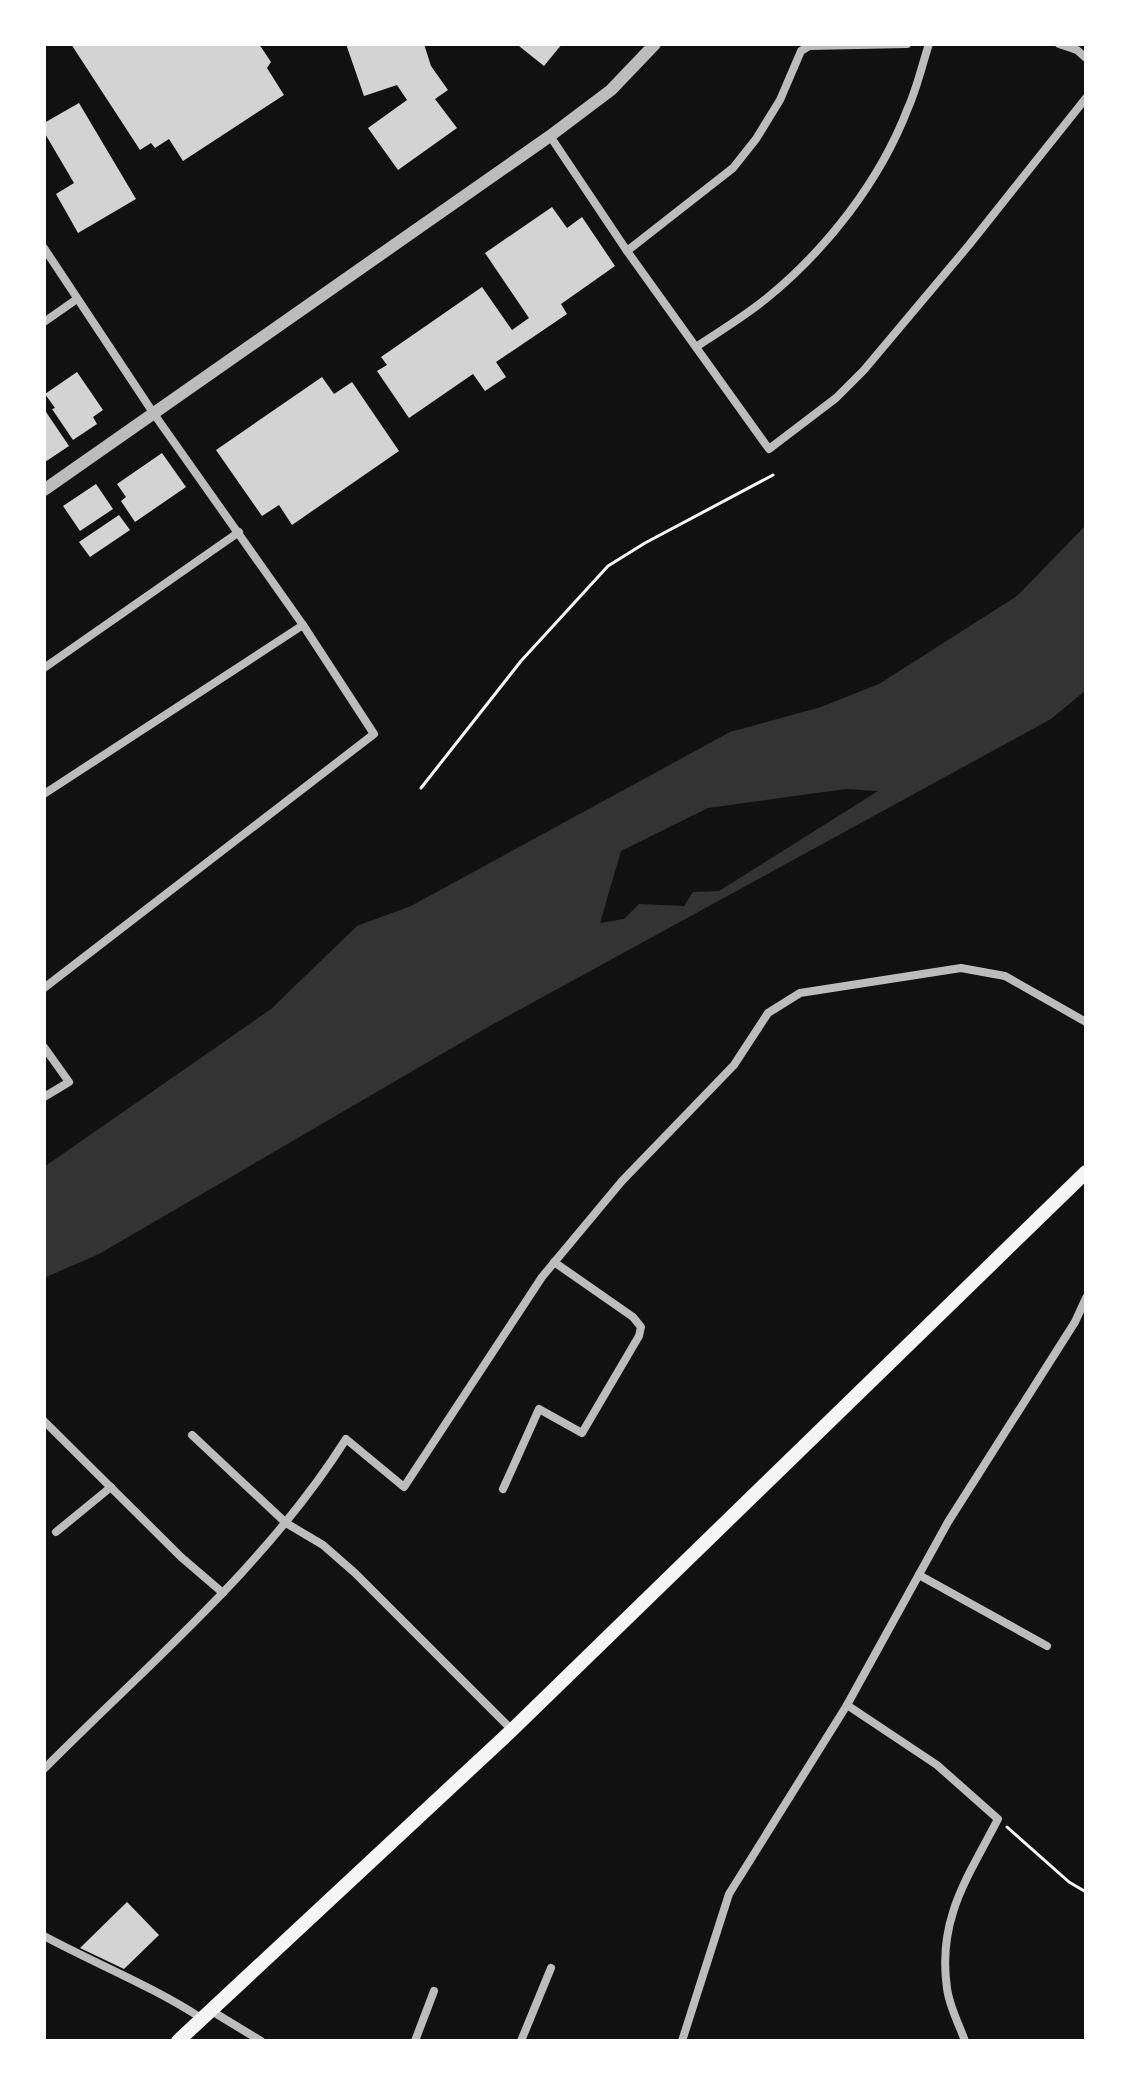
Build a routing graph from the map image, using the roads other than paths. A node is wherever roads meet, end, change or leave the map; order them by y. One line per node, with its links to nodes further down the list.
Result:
1 (655, 44): 7 (street)
2 (907, 44): 9 (street)
3 (929, 44): 12 (street)
4 (1059, 44): 5 (street)
5 (1086, 58)
6 (1086, 98): 12 (street)
7 (550, 136): 9 (street); 13 (street)
8 (44, 248): 10 (street)
9 (627, 251): 12 (street)
10 (77, 299): 11 (street); 13 (street)
11 (44, 322)
12 (696, 347)
13 (154, 414): 14 (street); 15 (street)
14 (44, 490)
15 (239, 532): 16 (street); 17 (street)
16 (303, 625): 18 (street); 19 (street)
17 (44, 668)
18 (44, 794)
19 (44, 988)
20 (1086, 1022): 24 (street)
21 (44, 1047): 22 (street)
22 (44, 1097)
23 (1086, 1172): 36 (main road)
24 (554, 1262): 29 (street); 30 (street)
25 (1086, 1298): 32 (street)
26 (44, 1421): 28 (street)
27 (192, 1435): 30 (street)
28 (111, 1487): 31 (street); 33 (street)
29 (503, 1489)
30 (286, 1523): 33 (street); 36 (street)
31 (56, 1532)
32 (919, 1575): 34 (street); 35 (street)
33 (223, 1593): 37 (street)
34 (1047, 1646)
35 (847, 1705): 46 (street); 47 (street)
36 (512, 1730): 41 (main road)
37 (44, 1769)
38 (44, 1936): 41 (street)
39 (551, 1968): 45 (street)
40 (434, 1991): 44 (street)
41 (206, 2014): 42 (main road); 43 (street)
42 (178, 2041)
43 (261, 2041)
44 (415, 2041)
45 (521, 2041)
46 (682, 2041)
47 (965, 2041)

